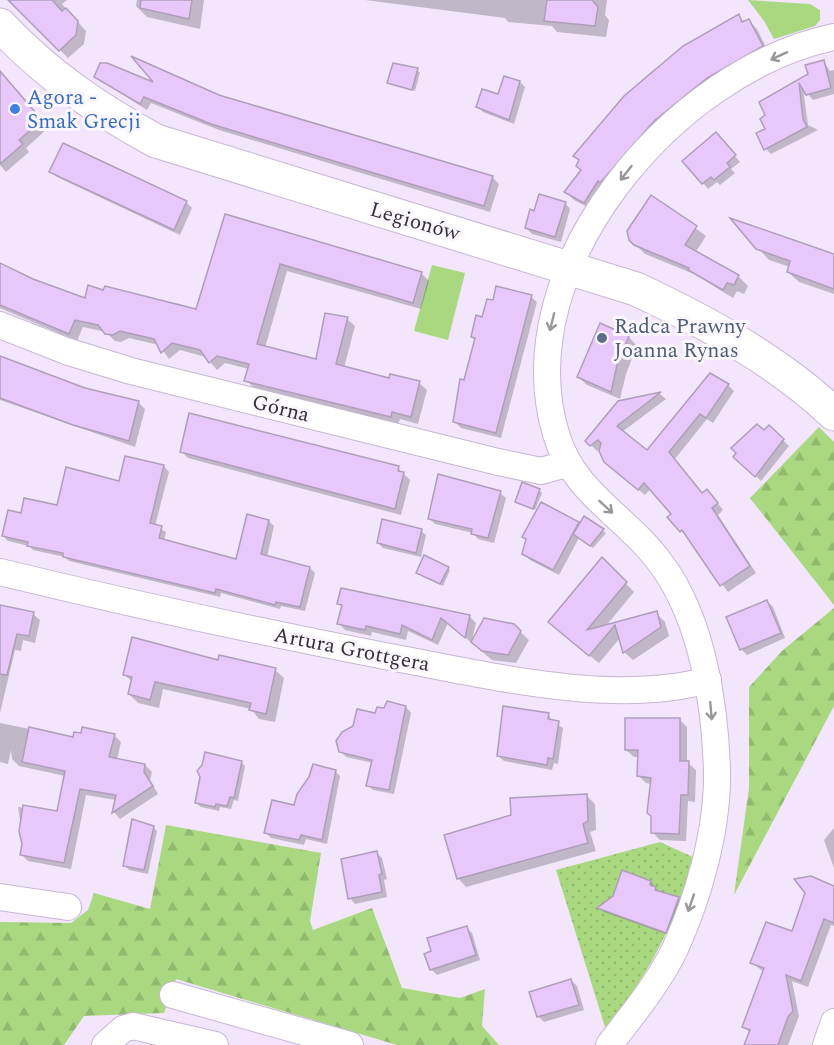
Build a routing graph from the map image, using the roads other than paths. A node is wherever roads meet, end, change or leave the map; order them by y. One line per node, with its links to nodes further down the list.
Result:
1 (0, 25): 3 (street, Legionów)
2 (834, 37): 3 (street, one-way to 3)
3 (571, 267): 5 (street, Legionów); 6 (street, one-way to 6)
4 (0, 326): 6 (street, Górna)
5 (834, 414)
6 (566, 464): 8 (street, one-way to 8)
7 (0, 572): 8 (street, Artura Grottgera)
8 (708, 680): 16 (street, one-way to 16)
9 (0, 897): 10 (street)
10 (68, 907)
11 (173, 995): 15 (street)
12 (834, 1022): 17 (street)
13 (105, 1045): 14 (street)
14 (215, 1045)
15 (350, 1045)
16 (609, 1045)
17 (826, 1045)

